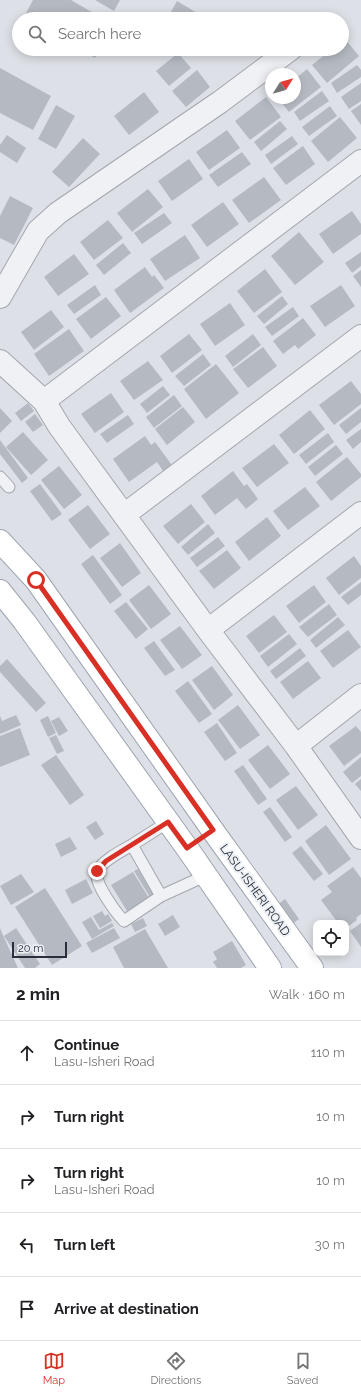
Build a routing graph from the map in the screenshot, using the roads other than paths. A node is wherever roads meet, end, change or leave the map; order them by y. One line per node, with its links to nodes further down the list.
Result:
1 (282, 56): 3 (street)
2 (361, 161): 6 (street)
3 (0, 297)
4 (361, 336): 10 (street)
5 (0, 361): 6 (street)
6 (44, 401): 10 (street)
7 (0, 477): 8 (lane)
8 (9, 487)
9 (361, 513): 13 (street)
10 (124, 515): 13 (street)
11 (0, 541): 17 (main road, LASU-ISHERI ROAD)
12 (0, 592): 16 (main road)
13 (208, 630): 15 (street)
14 (361, 695): 15 (street)
15 (296, 746): 18 (street)
16 (168, 822): 19 (lane); 20 (main road)
17 (213, 830): 20 (main road); 24 (main road, LASU-ISHERI ROAD)
18 (361, 838)
19 (132, 845): 22 (lane); 22 (lane)
20 (187, 848): 21 (main road)
21 (207, 875): 22 (lane); 23 (main road)
22 (161, 896)
23 (270, 968)
24 (312, 968)

